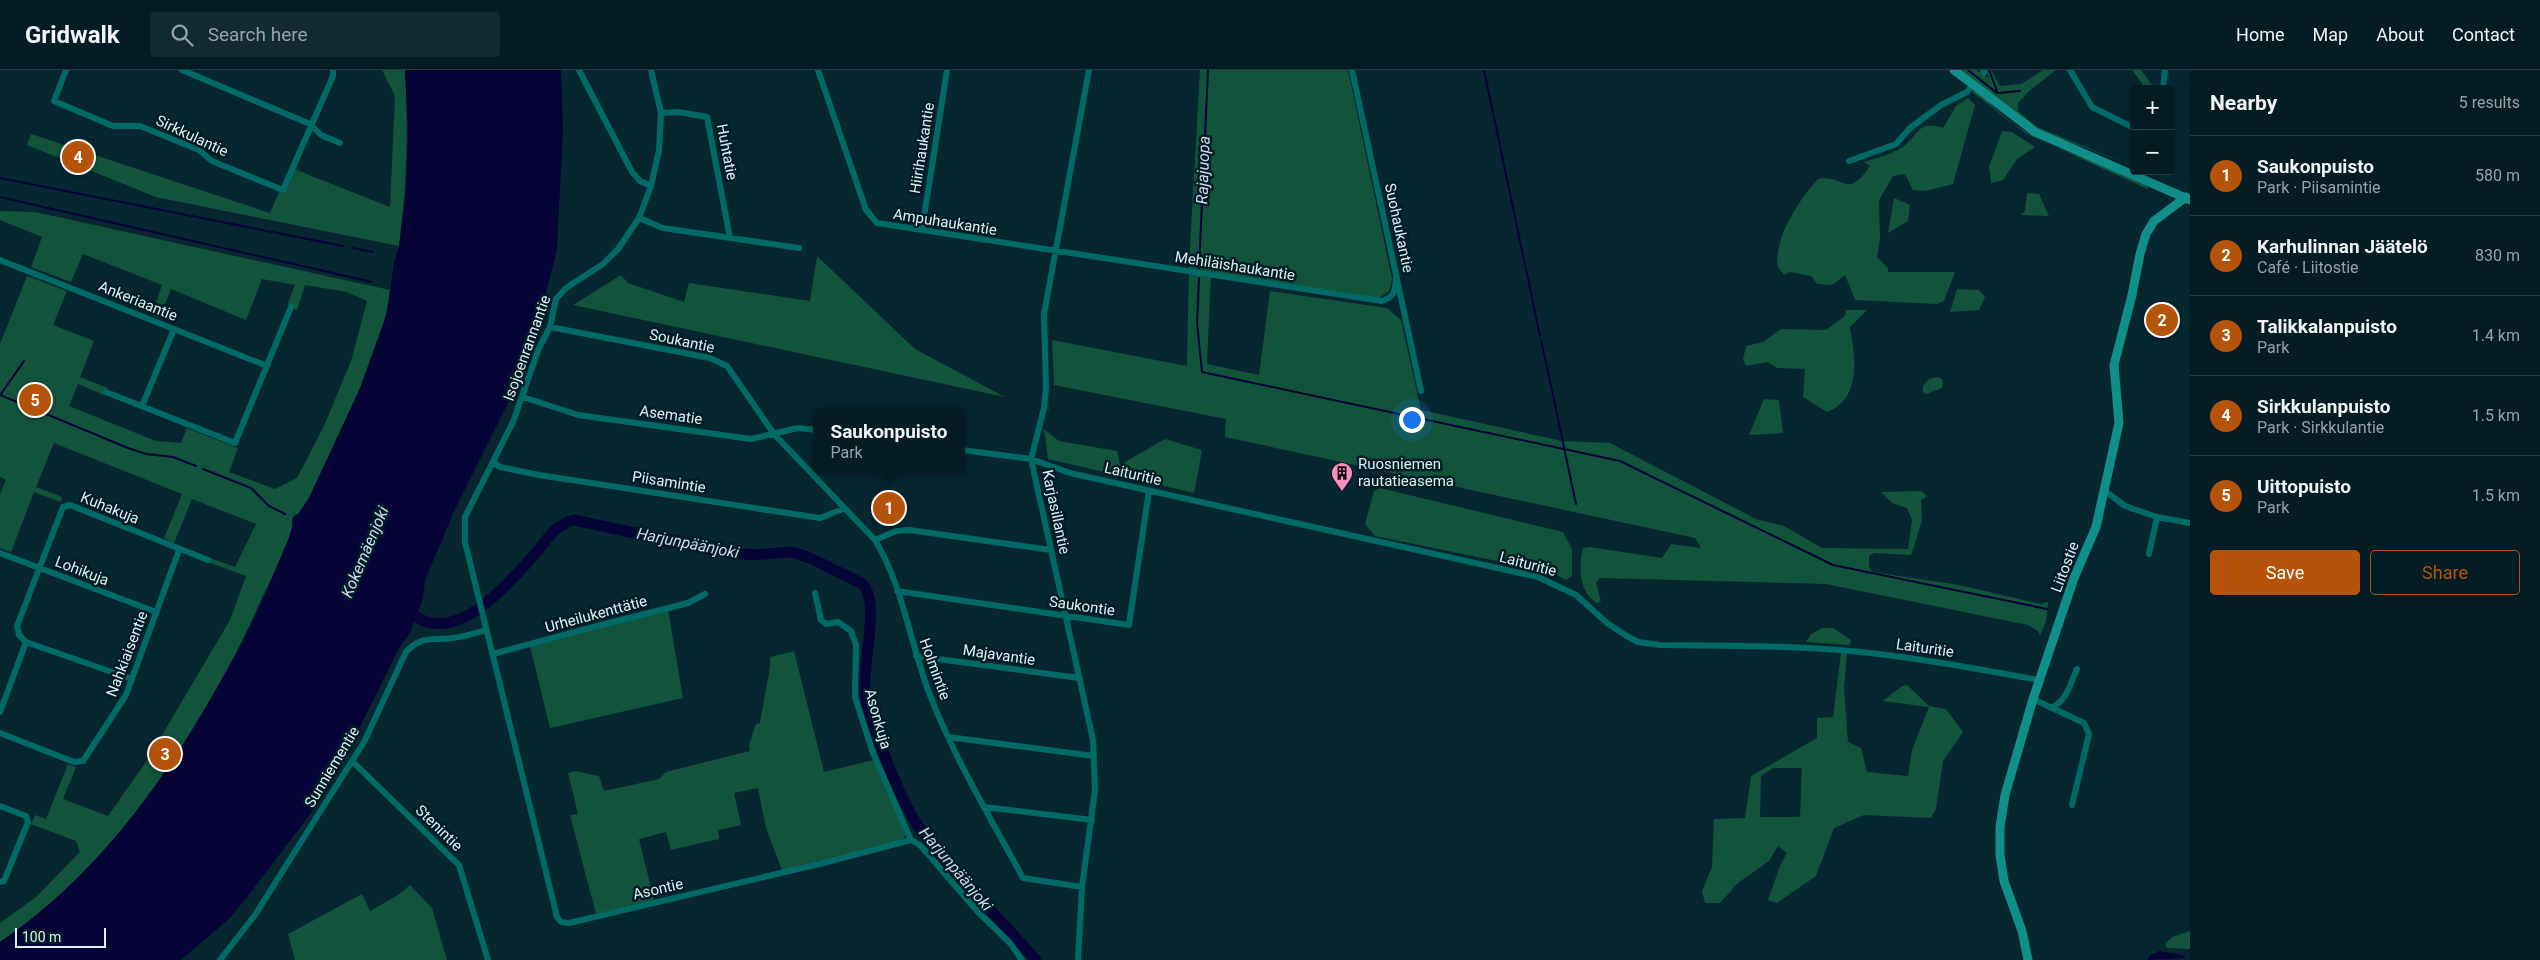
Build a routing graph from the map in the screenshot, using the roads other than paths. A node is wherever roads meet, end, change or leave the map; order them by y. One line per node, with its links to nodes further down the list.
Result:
1 (66, 70): 16 (street, Sirkkulantie)
2 (182, 70): 16 (street)
3 (333, 70): 16 (street)
4 (579, 70): 20 (street)
5 (651, 70): 15 (street, Isojoenrannantie)
6 (818, 70): 23 (street, Ampuhaukantie)
7 (947, 70): 23 (street, Hiirihaukantie)
8 (1089, 70): 26 (street, Karjasillantie)
9 (1352, 70): 28 (street, Suohaukantie)
10 (1954, 70): 13 (street)
11 (2070, 70): 17 (street)
12 (2165, 70): 14 (street)
13 (1974, 84): 19 (street); 21 (street)
14 (2163, 85)
15 (661, 113): 20 (street, Isojoenrannantie); 24 (street, Huhtatie)
16 (310, 124): 18 (street)
17 (2130, 126)
18 (340, 143)
19 (1849, 161)
20 (651, 186): 22 (street, Isojoenrannantie)
21 (2188, 199): 43 (street, Liitostie)
22 (639, 218): 24 (street); 30 (street, Isojoenrannantie)
23 (922, 230): 26 (street, Ampuhaukantie)
24 (730, 238): 25 (street)
25 (799, 248)
26 (1055, 252): 28 (street, Mehiläishaukantie); 40 (street, Karjasillantie)
27 (0, 260): 31 (street, Ankeriaantie)
28 (1396, 278): 33 (street, Suohaukantie)
29 (291, 307): 32 (street)
30 (550, 327): 35 (street, Isojoenrannantie); 38 (street, Soukantie)
31 (174, 329): 32 (street, Ankeriaantie); 36 (street)
32 (266, 366): 36 (street)
33 (1421, 391)
34 (106, 392): 36 (street)
35 (523, 397): 38 (street, Asematie); 41 (street, Isojoenrannantie)
36 (142, 406)
37 (813, 430): 38 (street, Asematie)
38 (774, 434): 44 (street, Holmintie)
39 (965, 450): 40 (street)
40 (1031, 459): 42 (street, Laituritie); 49 (street, Karjasillantie)
41 (493, 462): 44 (street, Piisamintie); 58 (street, Isojoenrannantie)
42 (1149, 491): 59 (street, Saukontie); 67 (street, Laituritie)
43 (2105, 491): 45 (street); 67 (street, Liitostie)
44 (843, 509): 47 (street, Holmintie)
45 (2157, 518): 46 (street); 51 (street)
46 (2190, 522)
47 (875, 540): 49 (street); 54 (street, Holmintie)
48 (179, 550): 52 (street, Kuhakuja); 53 (street, Kuhakuja); 57 (street, Nahkiaisentie)
49 (1051, 550): 59 (street, Karjasillantie)
50 (0, 553): 53 (street, Lohikuja)
51 (2150, 554)
52 (208, 560)
53 (40, 568): 57 (street, Lohikuja); 61 (street)
54 (897, 592): 59 (street, Saukontie); 63 (street, Holmintie)
55 (815, 593): 79 (street, Asonkuja)
56 (705, 594): 62 (street, Urheilukenttätie)
57 (156, 612): 66 (street, Nahkiaisentie)
58 (482, 613): 60 (street, Asontie)
59 (1066, 616): 65 (street, Karjasillantie)
60 (487, 630): 62 (street, Asontie); 74 (street, Sunniementie)
61 (26, 642): 66 (street); 70 (street)
62 (493, 654): 79 (street, Asontie)
63 (916, 656): 65 (street, Majavantie); 72 (street, Holmintie)
64 (2077, 669): 69 (street)
65 (1079, 678): 73 (street, Karjasillantie)
66 (132, 679): 71 (street, Nahkiaisentie)
67 (2039, 680): 68 (street, Liitostie)
68 (2033, 699): 69 (street); 86 (street, Liitostie)
69 (2052, 708): 75 (street)
70 (0, 712)
71 (0, 732)
72 (948, 737): 73 (street); 77 (street, Holmintie)
73 (1094, 756): 78 (street, Karjasillantie)
74 (352, 761): 82 (street, Sunniementie); 83 (street, Stenintie)
75 (2072, 805)
76 (0, 806): 80 (street)
77 (984, 807): 78 (street); 81 (street, Holmintie)
78 (1092, 820): 81 (street, Karjasillantie)
79 (911, 840): 84 (street)
80 (0, 882)
81 (1082, 887): 85 (street, Karjasillantie)
82 (220, 960)
83 (488, 960)
84 (1022, 960)
85 (1078, 960)
86 (2028, 960)

